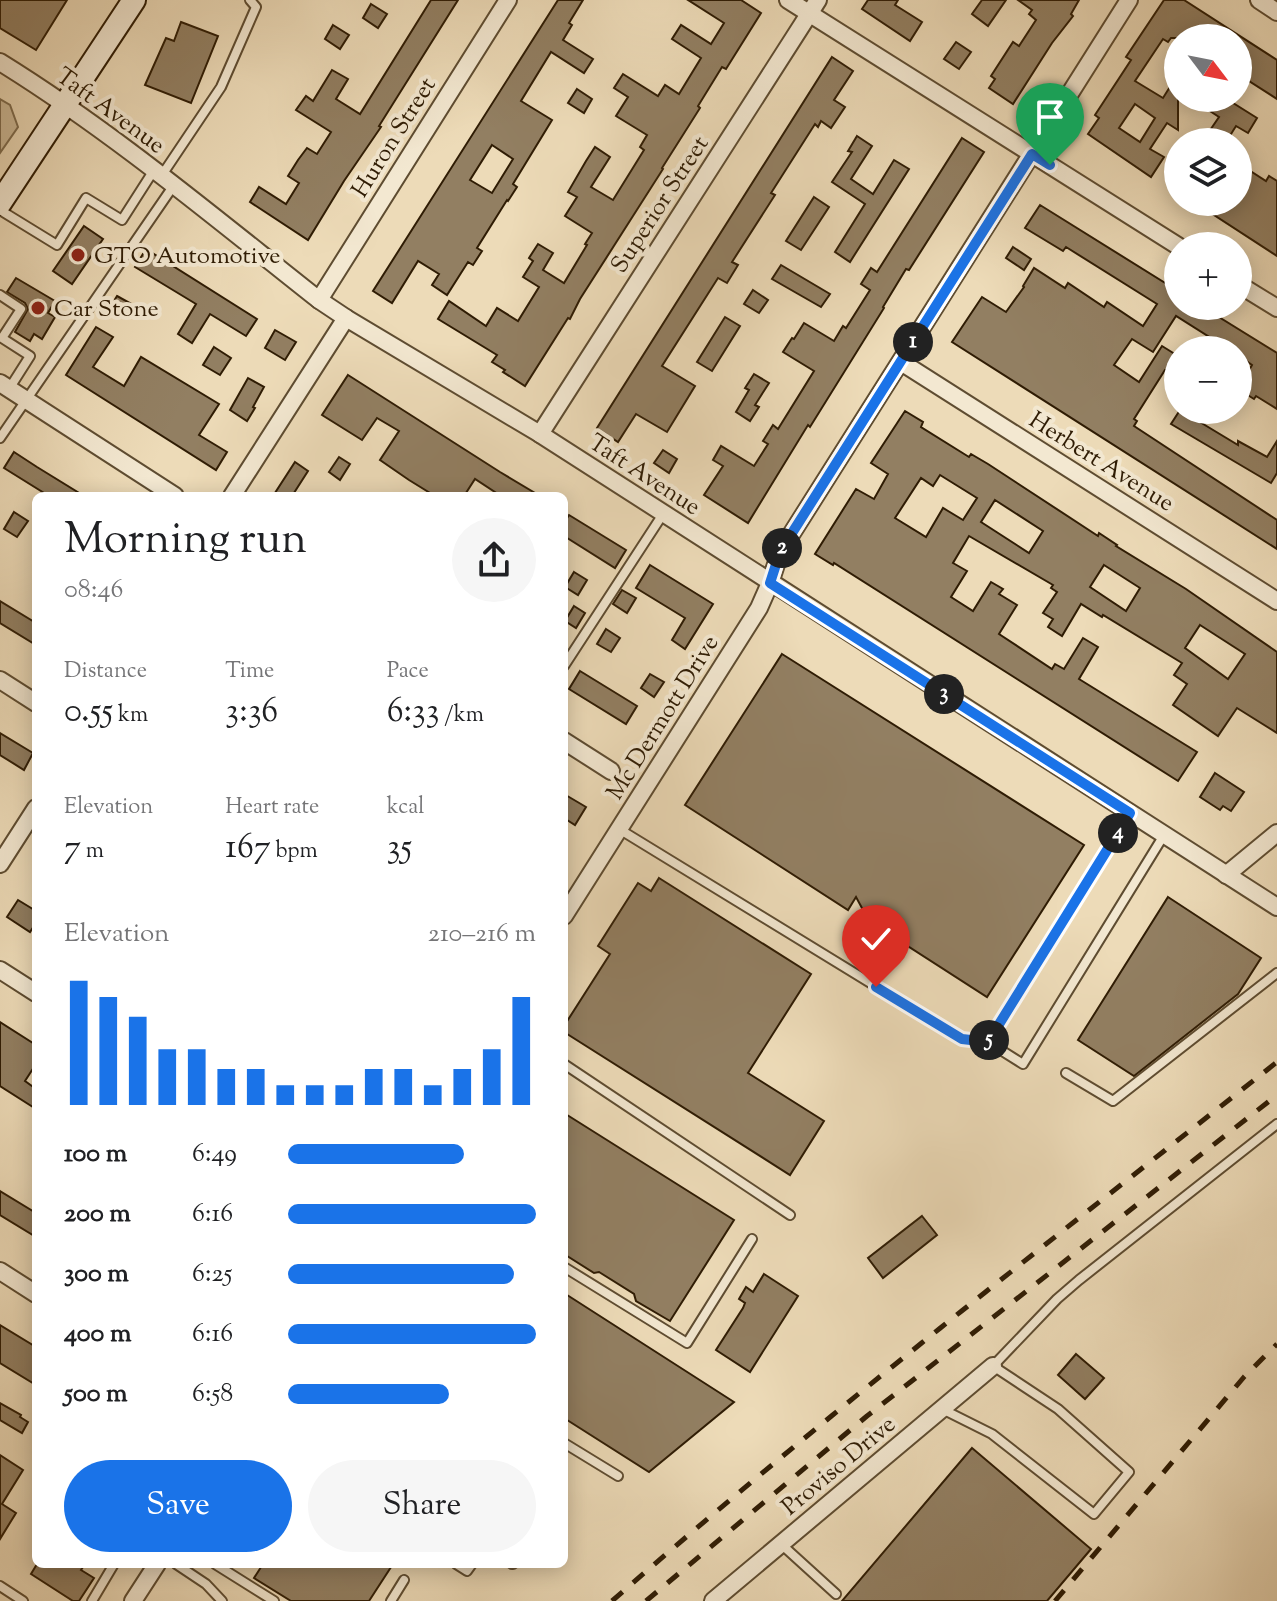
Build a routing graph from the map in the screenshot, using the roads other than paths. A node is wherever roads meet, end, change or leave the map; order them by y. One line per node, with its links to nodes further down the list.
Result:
1 (134, 0): 10 (main road)
2 (508, 0): 18 (street, Huron Street)
3 (788, 0): 7 (street)
4 (1129, 0): 11 (street, Mc Dermott Drive)
5 (1259, 0): 8 (street)
6 (256, 2): 12 (lane)
7 (813, 7): 11 (street); 24 (street, Superior Street)
8 (1277, 12)
9 (0, 62): 10 (street, Taft Avenue)
10 (65, 106): 12 (street, Taft Avenue); 13 (main road)
11 (1032, 154): 15 (street); 21 (street, Mc Dermott Drive)
12 (163, 177): 14 (lane); 18 (street, Taft Avenue); 23 (lane)
13 (0, 203)
14 (0, 210)
15 (1164, 237)
16 (1252, 293): 19 (street)
17 (0, 295): 22 (lane)
18 (319, 300): 20 (street, Taft Avenue)
19 (1277, 308)
20 (346, 318): 24 (street, Taft Avenue); 27 (street)
21 (901, 362): 29 (street, Mc Dermott Drive); 30 (street, Herbert Avenue)
22 (4, 386): 23 (street)
23 (26, 400): 25 (lane); 26 (street)
24 (540, 434): 28 (street, Taft Avenue)
25 (0, 438)
26 (169, 492)
27 (235, 492)
28 (663, 514): 29 (street, Taft Avenue); 31 (lane)
29 (770, 583): 36 (street, Taft Avenue); 38 (street, Mc Dermott Drive)
30 (1277, 601)
31 (568, 660)
32 (0, 680): 33 (street)
33 (32, 700)
34 (568, 744): 35 (street)
35 (611, 771)
36 (1130, 813): 40 (street, Taft Avenue); 48 (lane)
37 (32, 814): 41 (street)
38 (619, 829): 44 (street, Mc Dermott Drive); 48 (lane)
39 (1277, 833): 42 (street)
40 (1164, 835): 42 (street, Taft Avenue); 48 (lane)
41 (0, 864)
42 (1226, 875): 43 (street, Taft Avenue)
43 (1277, 907)
44 (568, 910)
45 (0, 970): 47 (street)
46 (1277, 973): 50 (lane)
47 (32, 990)
48 (988, 1042)
49 (568, 1067): 52 (lane)
50 (1066, 1073)
51 (1277, 1124): 57 (lane)
52 (790, 1215)
53 (752, 1239): 54 (lane)
54 (568, 1269)
55 (0, 1271): 56 (street)
56 (32, 1291)
57 (993, 1366): 58 (street, Proviso Drive); 58 (lane)
58 (942, 1409): 61 (street, Proviso Drive)
59 (568, 1445): 60 (lane)
60 (618, 1476)
61 (781, 1544): 68 (lane); 75 (street, Proviso Drive)
62 (112, 1568): 70 (lane)
63 (154, 1568): 71 (street)
64 (182, 1568): 72 (lane)
65 (221, 1568): 73 (lane)
66 (404, 1580): 74 (lane)
67 (0, 1586): 69 (lane)
68 (836, 1594)
69 (23, 1601)
70 (92, 1601)
71 (133, 1601)
72 (222, 1601)
73 (274, 1601)
74 (391, 1601)
75 (713, 1601)

